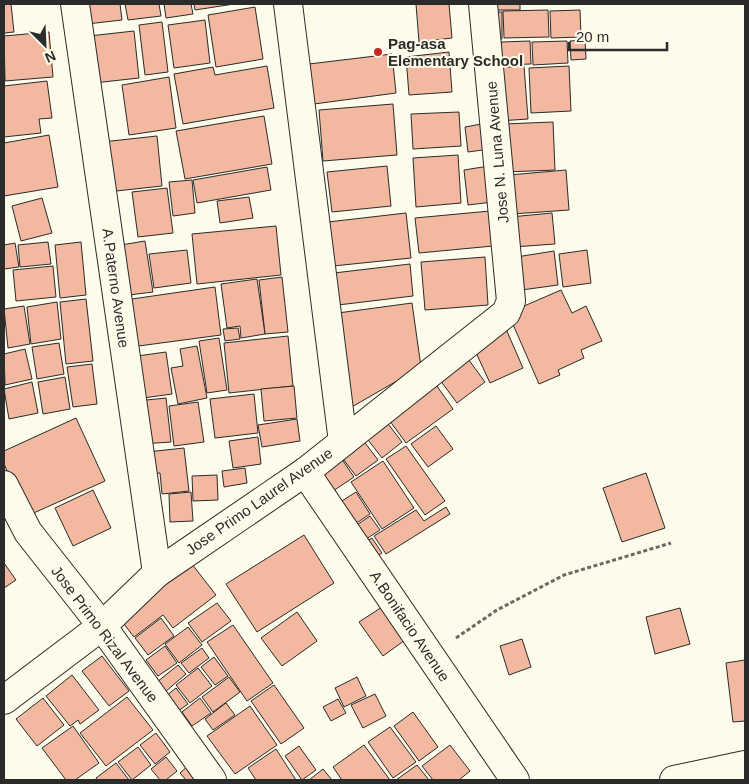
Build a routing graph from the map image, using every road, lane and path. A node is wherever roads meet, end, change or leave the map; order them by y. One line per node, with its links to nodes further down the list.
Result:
1 (75, 4): 9 (street, A.Paterno Avenue)
2 (288, 4): 5 (street)
3 (483, 4): 4 (street, Jose N. Luna Avenue)
4 (511, 301): 5 (street, Jose Primo Laurel Avenue)
5 (343, 442): 6 (street, Jose Primo Laurel Avenue)
6 (305, 472): 9 (street, Jose Primo Laurel Avenue); 11 (street, A.Bonifacio Avenue)
7 (4, 485): 10 (street, Jose Primo Rizal Avenue)
8 (671, 543): 11 (path)
9 (156, 573): 10 (street, Jose Primo Laurel Avenue)
10 (102, 626): 12 (street, Jose Primo Laurel Avenue); 14 (street, Jose Primo Rizal Avenue)
11 (430, 655): 15 (street, A.Bonifacio Avenue)
12 (4, 700)
13 (745, 765): 16 (street)
14 (212, 780)
15 (515, 780)
16 (674, 780)

